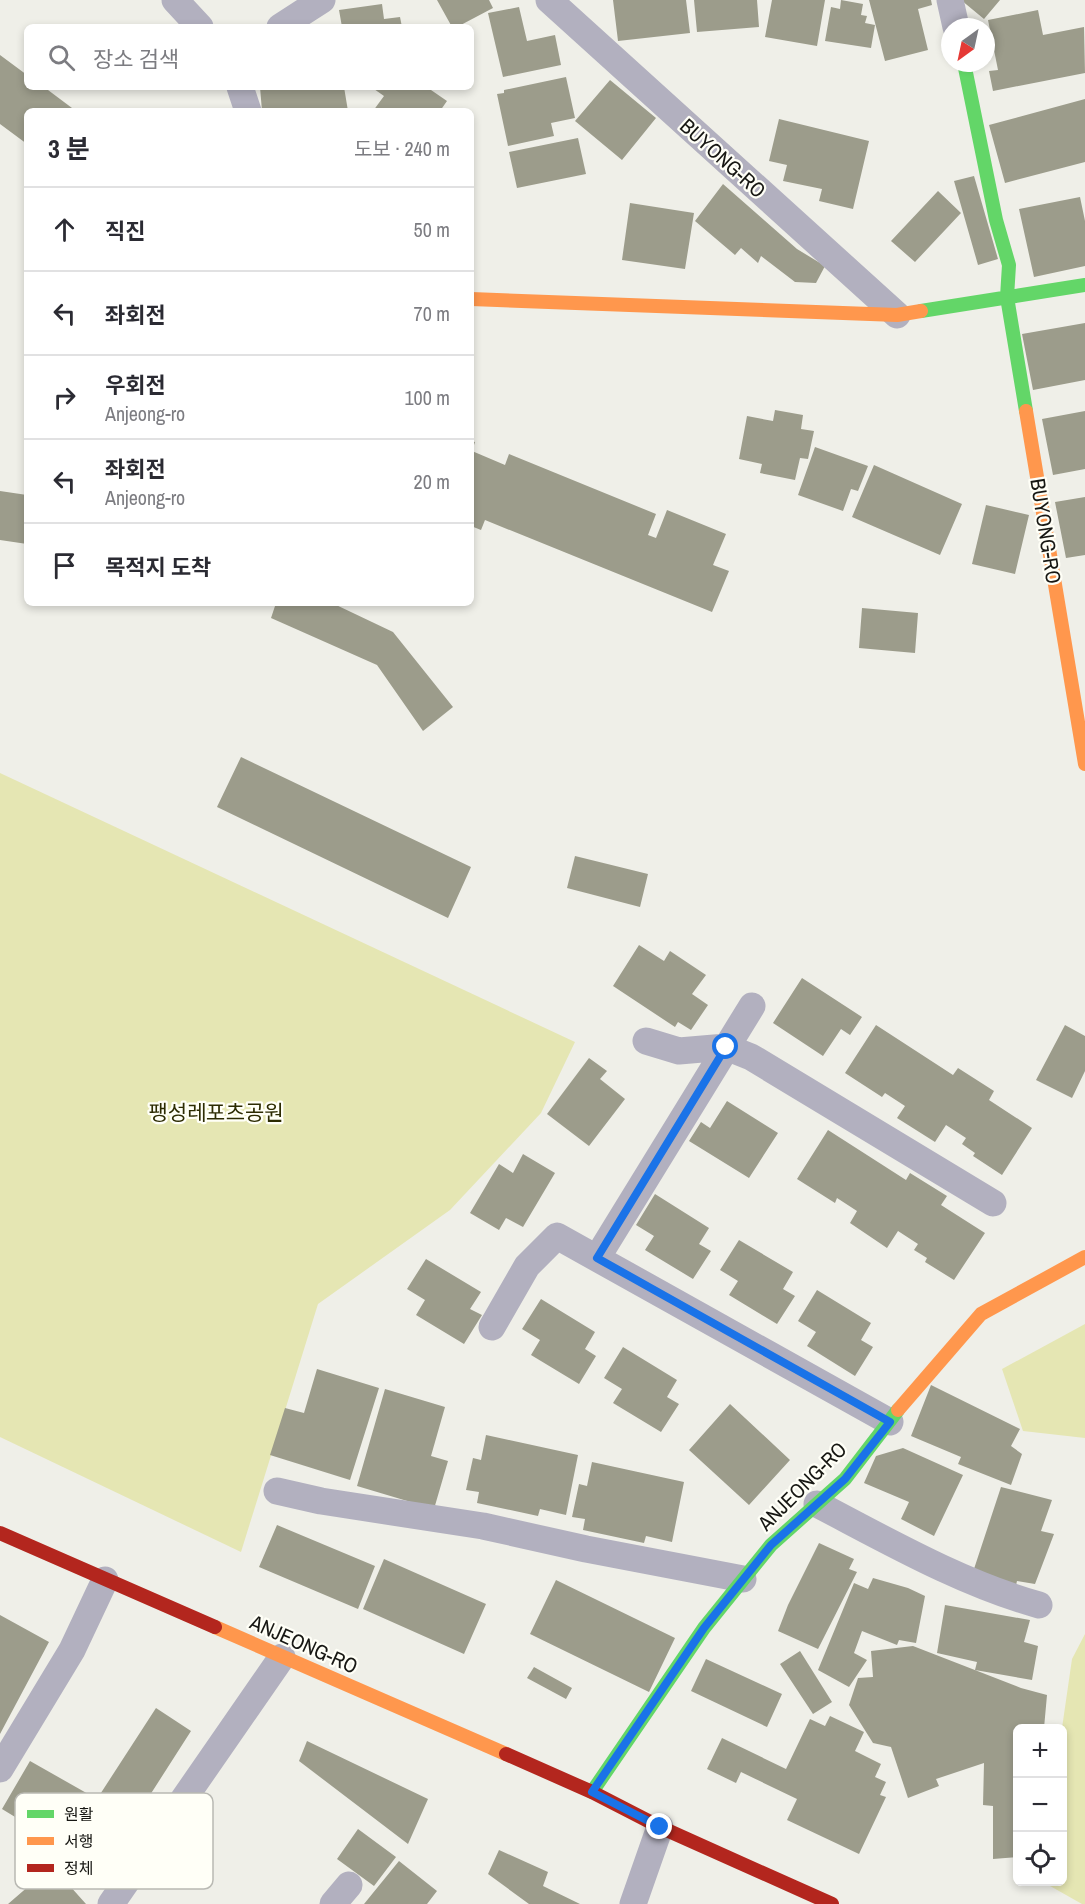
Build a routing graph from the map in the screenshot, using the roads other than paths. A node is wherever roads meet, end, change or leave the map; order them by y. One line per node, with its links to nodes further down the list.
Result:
1 (175, 0): 6 (street)
2 (322, 0): 7 (street)
3 (549, 0): 14 (street, BUYONG-RO)
4 (950, 0): 5 (street)
5 (954, 18)
6 (197, 24)
7 (285, 24)
8 (966, 72): 12 (street, BUYONG-RO)
9 (241, 90): 10 (street)
10 (247, 108)
11 (1085, 285): 12 (street)
12 (1007, 297): 14 (street); 15 (street, BUYONG-RO)
13 (474, 299): 14 (street)
14 (897, 315)
15 (1085, 764)
16 (752, 1006): 18 (street)
17 (646, 1041): 18 (street)
18 (726, 1047): 19 (street); 21 (street)
19 (993, 1203)
20 (1085, 1257): 23 (street, ANJEONG-RO)
21 (597, 1258): 22 (street); 23 (street)
22 (492, 1327)
23 (890, 1422): 25 (street, ANJEONG-RO)
24 (277, 1491): 27 (street)
25 (817, 1504): 27 (street, ANJEONG-RO); 29 (street)
26 (0, 1533): 28 (street, ANJEONG-RO)
27 (743, 1579): 32 (street, ANJEONG-RO)
28 (105, 1580): 30 (street, ANJEONG-RO); 31 (street)
29 (1039, 1605)
30 (282, 1657): 32 (street, ANJEONG-RO); 33 (street)
31 (0, 1769)
32 (592, 1792): 34 (street, ANJEONG-RO)
33 (188, 1793)
34 (660, 1827): 37 (street); 38 (street, ANJEONG-RO)
35 (121, 1889): 36 (street)
36 (111, 1904)
37 (633, 1904)
38 (832, 1904)

